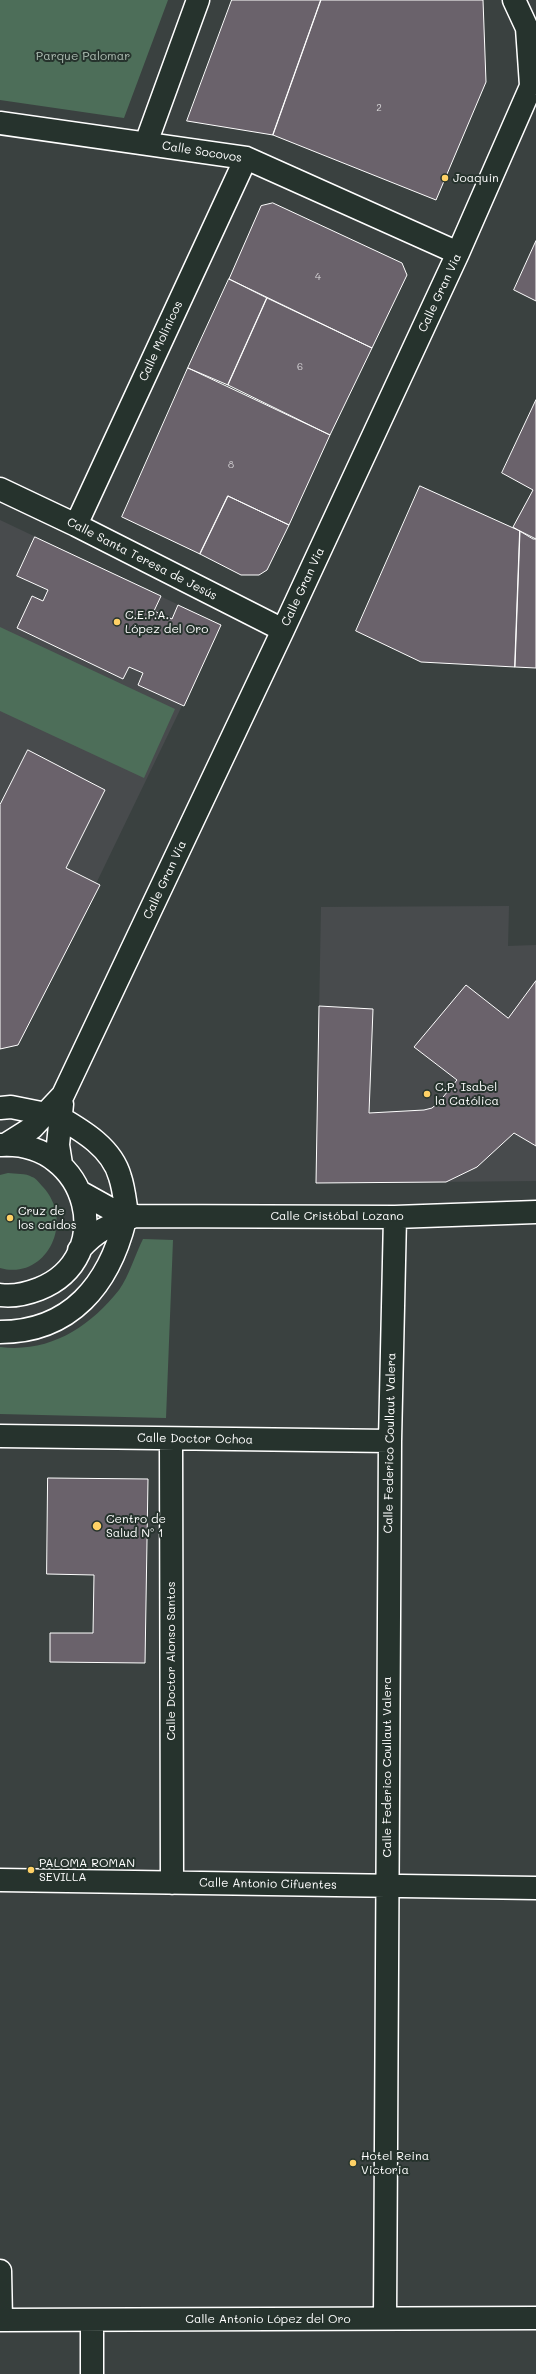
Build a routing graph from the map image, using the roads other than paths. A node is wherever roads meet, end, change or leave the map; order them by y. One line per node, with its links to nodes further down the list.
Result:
1 (198, 0): 5 (street)
2 (514, 0): 3 (street)
3 (533, 80): 7 (street, Calle Gran Via)
4 (0, 123): 5 (street, Calle Socovos)
5 (146, 143): 6 (street, Calle Socovos)
6 (246, 158): 7 (street, Calle Socovos); 9 (street, Calle Molinicos)
7 (458, 253): 10 (street, Calle Gran Via)
8 (0, 489): 9 (street, Calle Santa Teresa de Jesús)
9 (76, 525): 10 (street, Calle Santa Teresa de Jesús)
10 (283, 630): 12 (street, Calle Gran Via)
11 (0, 1108): 12 (street)
12 (52, 1115): 13 (street, Calle Gran Via); 14 (street); 17 (street)
13 (3, 1145): 14 (street)
14 (61, 1164): 15 (street)
15 (80, 1192): 17 (street); 19 (street)
16 (536, 1212): 18 (street, Calle Cristóbal Lozano)
17 (130, 1216): 18 (street, Calle Cristóbal Lozano); 19 (street); 21 (street)
18 (395, 1217): 24 (street, Calle Federico Coullaut Valera)
19 (79, 1250): 20 (street)
20 (1, 1295)
21 (0, 1332)
22 (0, 1436): 23 (street, Calle Doctor Ochoa)
23 (171, 1439): 24 (street, Calle Doctor Ochoa); 26 (street, Calle Doctor Alonso Santos)
24 (390, 1441): 27 (street, Calle Federico Coullaut Valera)
25 (0, 1880): 26 (street, Calle Antonio Cifuentes)
26 (172, 1883): 27 (street, Calle Antonio Cifuentes)
27 (386, 1885): 28 (street, Calle Antonio Cifuentes); 30 (street, Calle Federico Coullaut Valera)
28 (536, 1888)
29 (0, 2271): 32 (street)
30 (385, 2318): 31 (street, Calle Antonio López del Oro); 33 (street, Calle Antonio López del Oro)
31 (536, 2318)
32 (0, 2320): 33 (street, Calle Antonio López del Oro)
33 (92, 2320): 34 (street)
34 (92, 2374)

